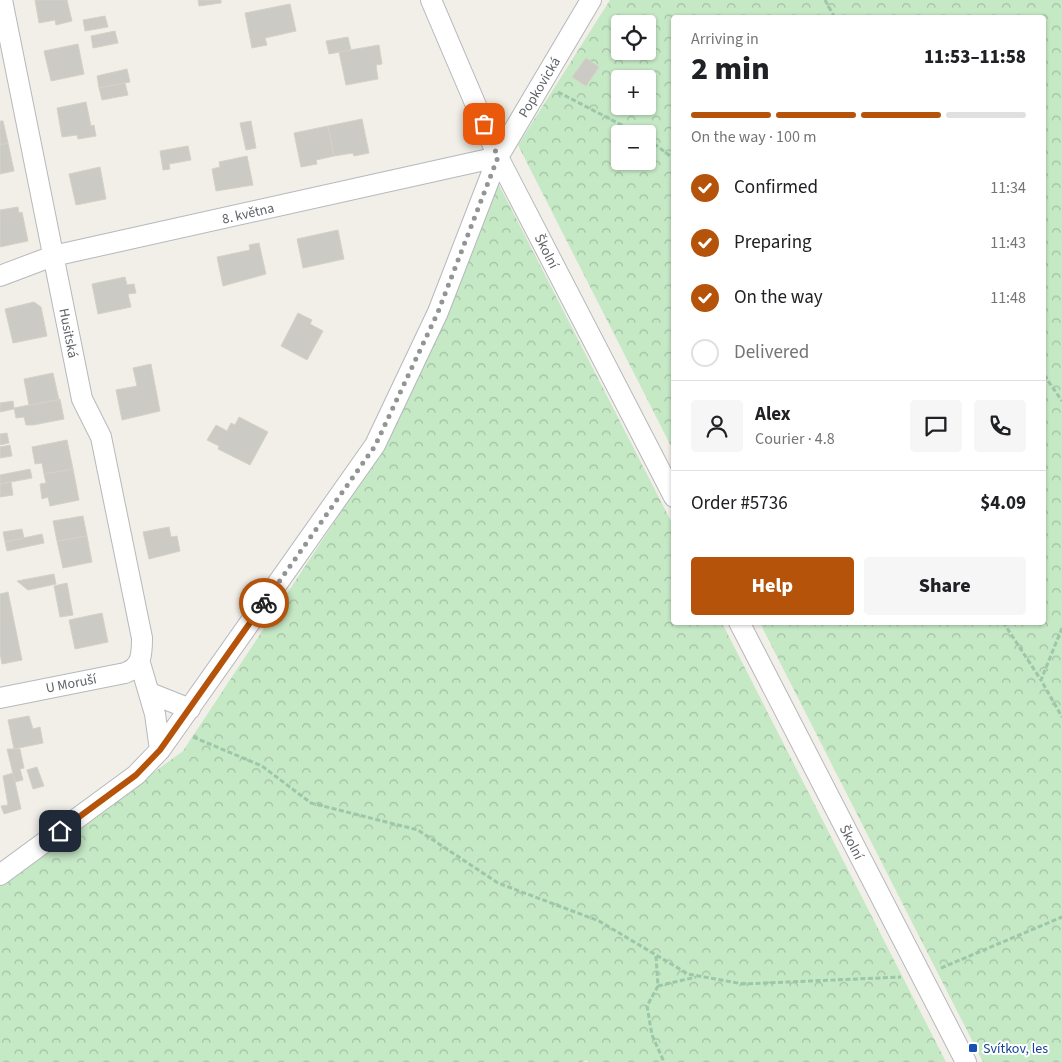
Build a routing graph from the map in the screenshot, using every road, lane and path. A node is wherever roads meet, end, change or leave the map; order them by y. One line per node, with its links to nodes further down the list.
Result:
1 (2, 0): 11 (street, Husitská)
2 (431, 0): 9 (street, Školní)
3 (591, 0): 6 (street, Popkovická)
4 (825, 0): 5 (path)
5 (833, 15)
6 (541, 84): 7 (path); 9 (street, Popkovická)
7 (621, 125)
8 (656, 145): 10 (path)
9 (498, 157): 11 (street, 8. května); 15 (street, Školní); 23 (street, Popkovická)
10 (671, 157)
11 (53, 256): 12 (street, 8. května); 19 (street, Husitská)
12 (0, 276)
13 (1046, 378): 14 (path)
14 (1062, 401)
15 (671, 491)
16 (741, 625): 30 (street, Školní)
17 (1005, 625): 20 (path)
18 (1062, 628): 20 (path)
19 (140, 663): 21 (street); 22 (street, U Moruší)
20 (1041, 680): 24 (path)
21 (150, 692): 23 (street); 26 (street)
22 (0, 698)
23 (190, 710): 25 (street, Popkovická)
24 (1062, 717)
25 (176, 730): 26 (street, Popkovická); 29 (path)
26 (160, 750): 27 (street, Popkovická)
27 (0, 875)
28 (1062, 917): 30 (path)
29 (656, 956): 31 (path); 32 (path)
30 (921, 976): 31 (path); 34 (street, Školní)
31 (696, 977): 32 (path)
32 (658, 986): 33 (path)
33 (664, 1062)
34 (966, 1062)

